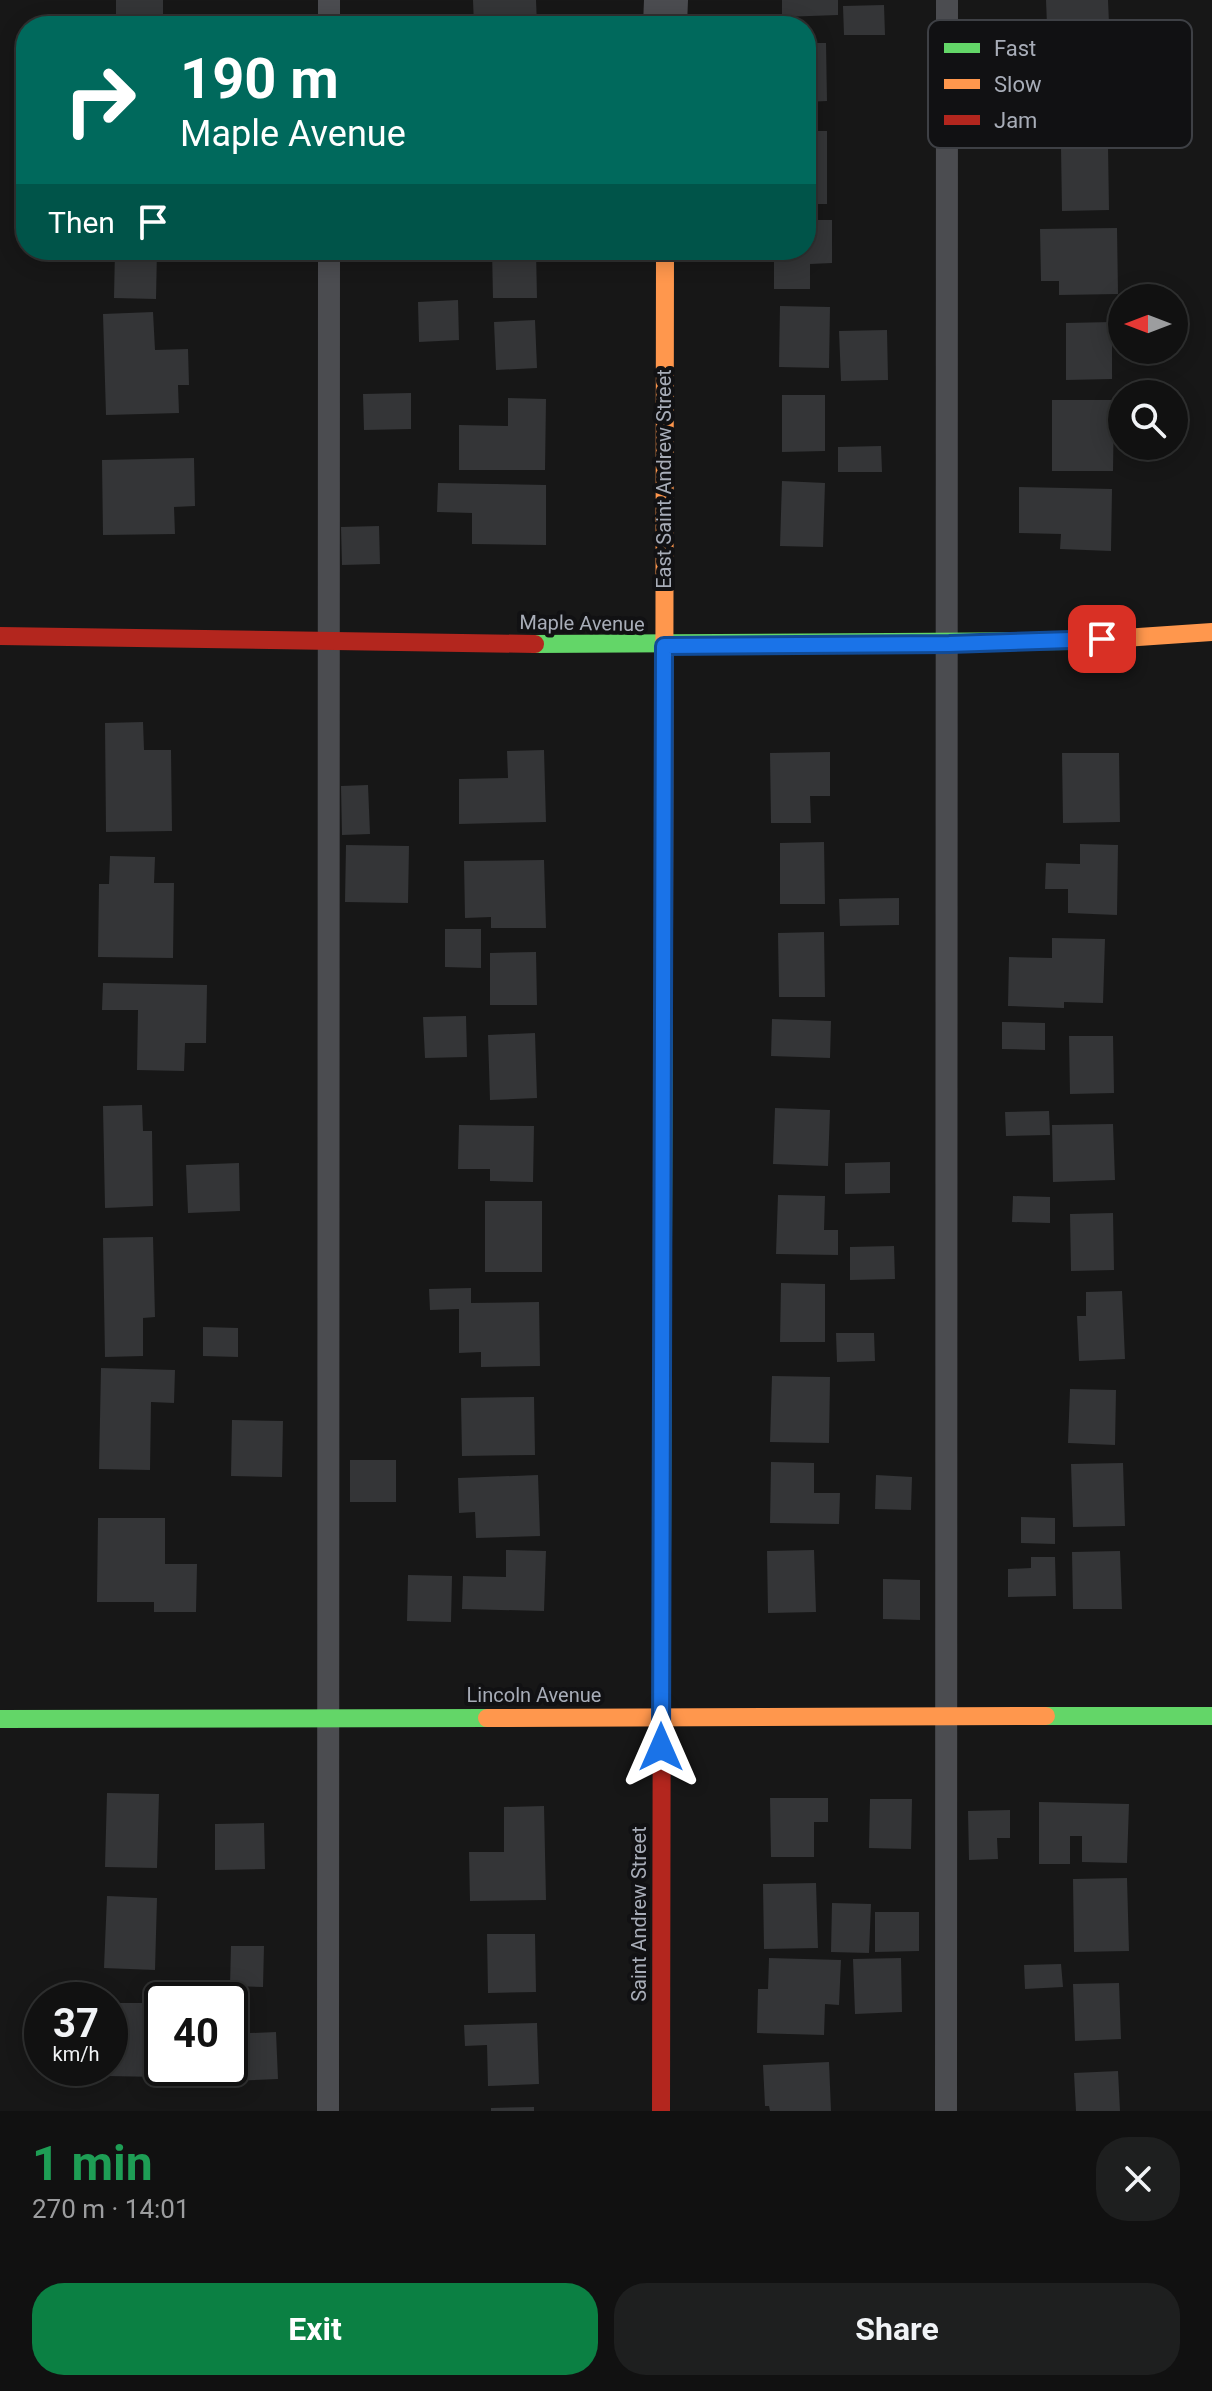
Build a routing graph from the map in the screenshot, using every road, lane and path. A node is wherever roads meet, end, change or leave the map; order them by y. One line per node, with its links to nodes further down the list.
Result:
1 (947, 0): 2 (lane)
2 (947, 20)
3 (947, 148): 9 (lane)
4 (329, 260): 8 (lane)
5 (665, 260): 10 (street, East Saint Andrew Street)
6 (1212, 632): 9 (street, Maple Avenue)
7 (0, 636): 8 (street, Maple Avenue)
8 (329, 641): 10 (street, Maple Avenue); 14 (lane)
9 (949, 644): 10 (street, Maple Avenue); 11 (lane)
10 (664, 646): 13 (street, East Saint Andrew Street)
11 (946, 1716): 12 (street, Lincoln Avenue); 13 (street, Lincoln Avenue); 18 (lane)
12 (1212, 1716)
13 (661, 1717): 14 (street, Lincoln Avenue); 17 (street, Saint Andrew Street)
14 (329, 1718): 15 (street, Lincoln Avenue); 16 (lane)
15 (0, 1719)
16 (328, 2111)
17 (661, 2111)
18 (946, 2111)

